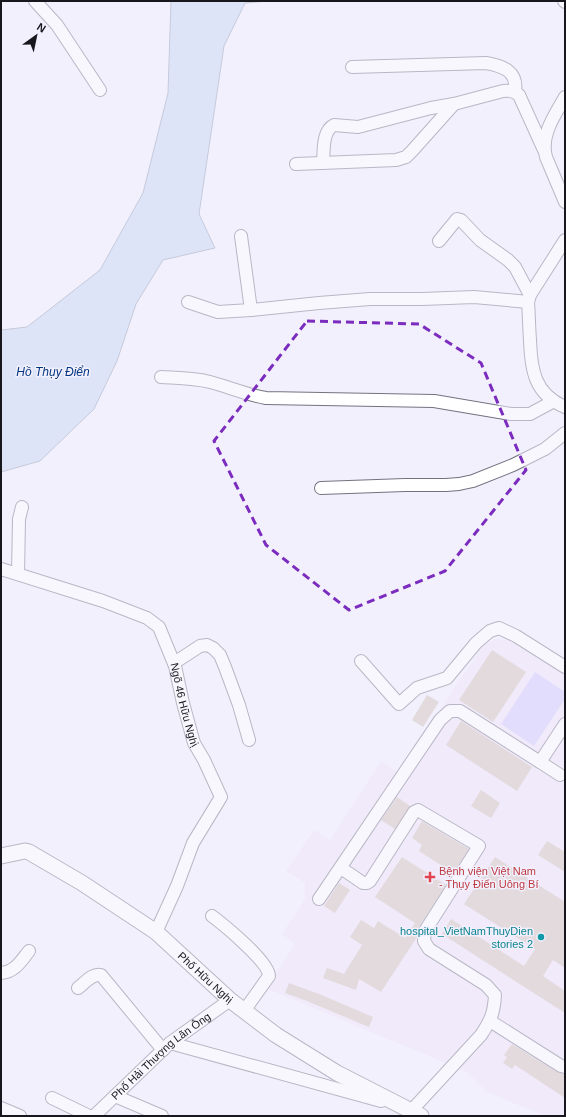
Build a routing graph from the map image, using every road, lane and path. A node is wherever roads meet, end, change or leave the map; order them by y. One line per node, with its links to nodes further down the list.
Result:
1 (35, 1): 3 (street)
2 (352, 67): 4 (street)
3 (100, 90)
4 (515, 92): 6 (street); 8 (street)
5 (565, 97): 7 (street)
6 (454, 104): 9 (street); 9 (street)
7 (562, 109): 8 (street)
8 (544, 150): 11 (street)
9 (324, 163): 10 (street)
10 (296, 164)
11 (565, 202)
12 (241, 236): 17 (street)
13 (565, 240): 15 (street)
14 (439, 241): 15 (street)
15 (529, 299): 17 (street); 19 (street)
16 (188, 302): 17 (street)
17 (251, 310)
18 (161, 376): 19 (street)
19 (560, 404)
20 (565, 433): 21 (street)
21 (321, 488)
22 (22, 507): 24 (street)
23 (1, 568): 24 (street, Ngõ 46 Hữu Nghị)
24 (18, 574): 26 (street, Ngõ 46 Hữu Nghị)
25 (361, 661): 27 (street)
26 (174, 663): 29 (street); 36 (street, Ngõ 46 Hữu Nghị)
27 (565, 667)
28 (565, 724): 30 (street)
29 (249, 740)
30 (540, 762): 31 (street); 33 (street)
31 (560, 775)
32 (1, 856): 36 (main road, Phố Hữu Nghị)
33 (341, 868): 34 (street); 42 (street)
34 (320, 899)
35 (212, 916): 41 (street)
36 (156, 932): 40 (main road, Phố Hữu Nghị)
37 (29, 951): 38 (street)
38 (1, 973)
39 (78, 988): 43 (street)
40 (230, 1000): 41 (main road, Phố Hữu Nghị); 43 (street, Phố Hải Thượng Lãn Ông)
41 (244, 1011): 48 (main road, Phố Hữu Nghị)
42 (490, 1021): 44 (street); 48 (street)
43 (167, 1047): 45 (street, Phố Hải Thượng Lãn Ông); 48 (street)
44 (565, 1067)
45 (115, 1096): 51 (street, Phố Hải Thượng Lãn Ông); 52 (street)
46 (52, 1098): 50 (street)
47 (1, 1108): 49 (street)
48 (410, 1112)
49 (20, 1116)
50 (89, 1116)
51 (94, 1116)
52 (162, 1116)

